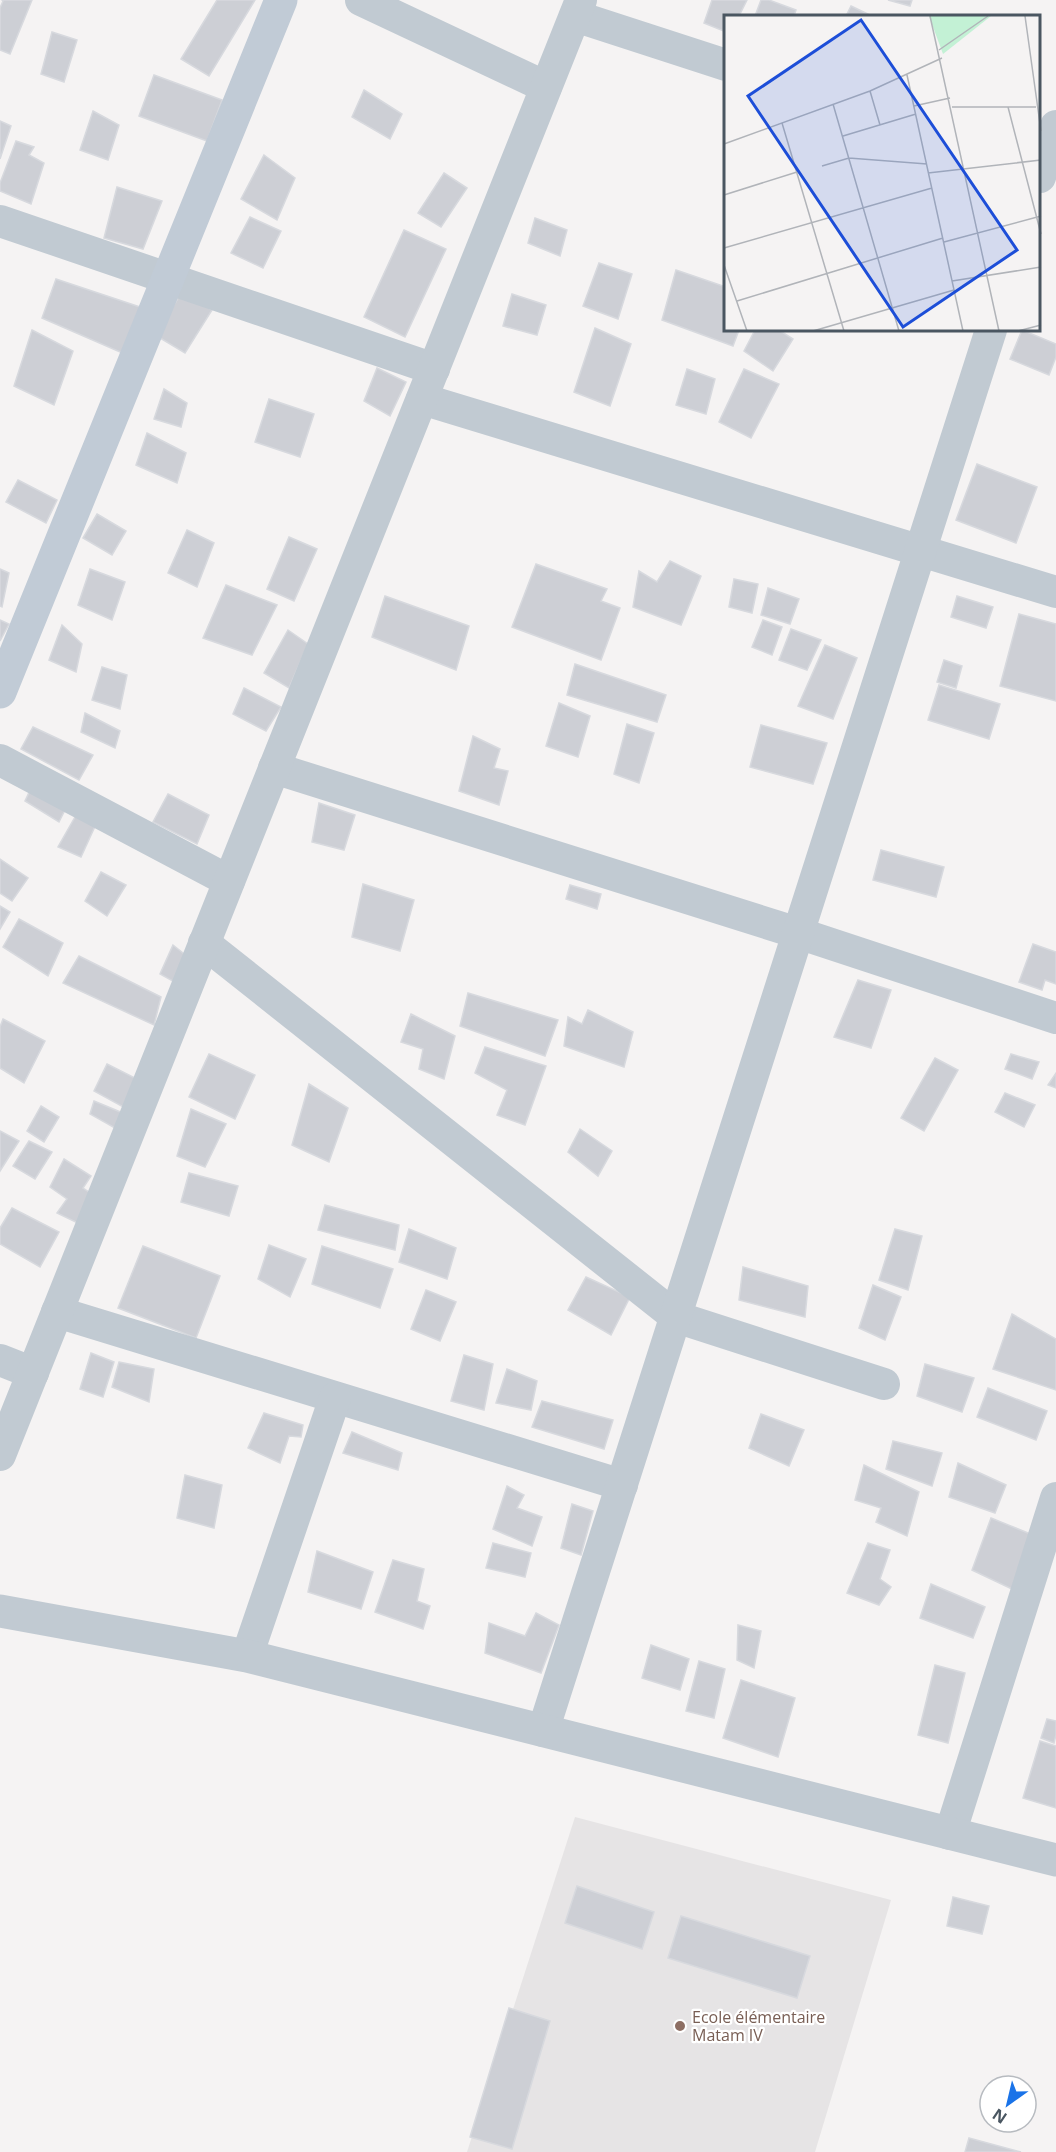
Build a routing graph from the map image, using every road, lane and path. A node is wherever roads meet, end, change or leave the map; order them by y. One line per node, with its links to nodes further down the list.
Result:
1 (281, 0): 9 (main road)
2 (361, 0): 5 (street)
3 (578, 8): 4 (street); 5 (street)
4 (724, 64)
5 (546, 87): 11 (street)
6 (1056, 126): 7 (street)
7 (1044, 172)
8 (0, 221): 9 (street)
9 (168, 278): 11 (street); 15 (main road)
10 (990, 332): 13 (street)
11 (434, 369): 12 (street)
12 (422, 399): 13 (street); 17 (street)
13 (920, 551): 14 (street); 19 (street)
14 (1056, 592)
15 (0, 692)
16 (0, 760): 18 (street)
17 (274, 768): 18 (street); 19 (street)
18 (230, 881): 20 (street)
19 (798, 933): 21 (street); 23 (street)
20 (204, 943): 22 (street); 23 (street)
21 (1056, 1018)
22 (57, 1312): 25 (street); 27 (street)
23 (676, 1317): 26 (street); 29 (street)
24 (0, 1360): 25 (street)
25 (33, 1373): 28 (street)
26 (884, 1384)
27 (335, 1398): 29 (street); 32 (street)
28 (0, 1455)
29 (622, 1485): 33 (street)
30 (1056, 1498): 34 (street)
31 (0, 1611): 32 (street)
32 (246, 1656): 33 (street)
33 (543, 1731): 34 (street)
34 (950, 1834): 35 (street)
35 (1056, 1860)

